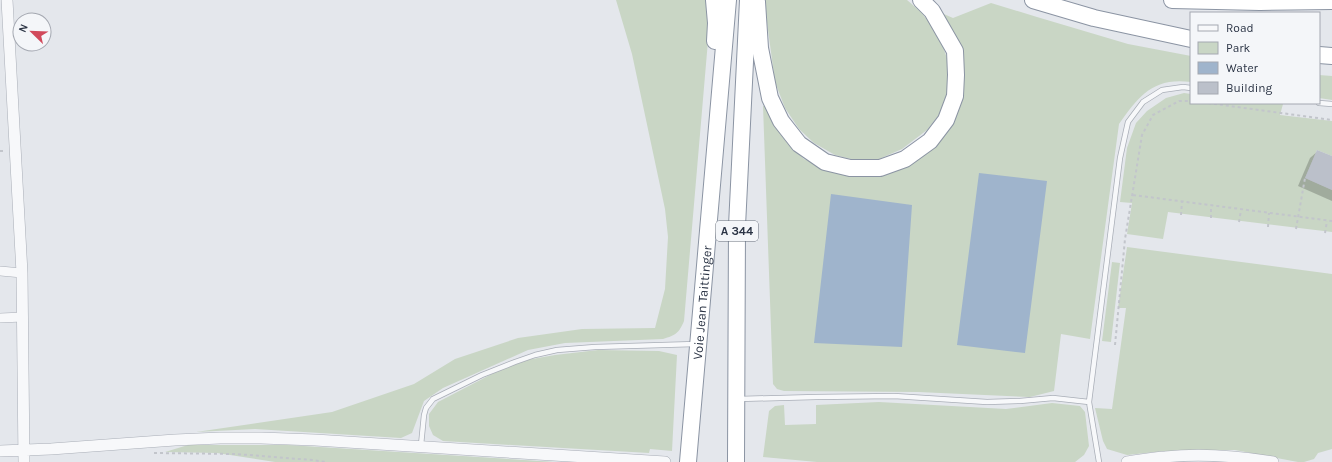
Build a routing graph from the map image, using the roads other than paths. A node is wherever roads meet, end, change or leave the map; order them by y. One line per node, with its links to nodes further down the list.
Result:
1 (7, 0): 10 (street)
2 (714, 0): 15 (highway)
3 (728, 0): 15 (highway, Voie Jean Taittinger / A 344)
4 (748, 0): 23 (highway, A 344)
5 (756, 0): 6 (highway)
6 (921, 0)
7 (1032, 0): 11 (highway)
8 (1172, 0): 9 (highway)
9 (1332, 1)
10 (5, 33): 19 (street)
11 (1190, 40)
12 (1320, 55): 13 (highway)
13 (1332, 56)
14 (1190, 88): 24 (lane)
15 (720, 98): 22 (highway, Voie Jean Taittinger / A 344)
16 (1320, 103): 17 (lane)
17 (1332, 104)
18 (0, 271): 19 (street)
19 (22, 273): 20 (street)
20 (23, 317): 21 (street); 26 (street)
21 (0, 318)
22 (698, 344): 25 (lane); 31 (highway, Voie Jean Taittinger / A 344)
23 (737, 400): 24 (lane); 32 (highway, A 344)
24 (1089, 402): 33 (lane)
25 (420, 447): 26 (street); 28 (street)
26 (24, 449): 27 (street); 29 (street)
27 (0, 451)
28 (650, 461): 30 (street)
29 (24, 462)
30 (665, 462)
31 (688, 462)
32 (736, 462)
33 (1098, 462)
34 (1128, 462): 35 (street)
35 (1273, 462)

